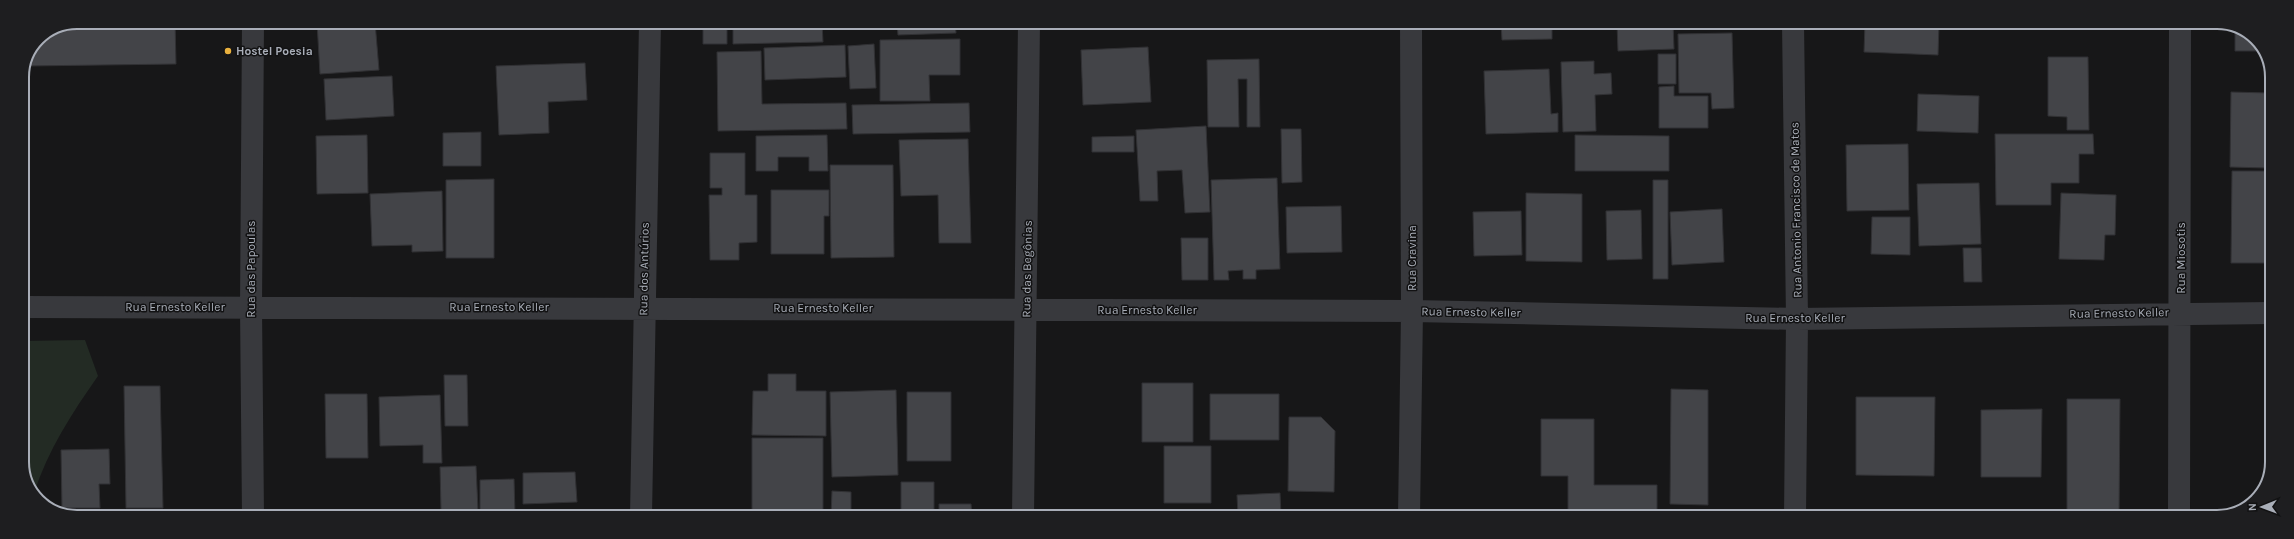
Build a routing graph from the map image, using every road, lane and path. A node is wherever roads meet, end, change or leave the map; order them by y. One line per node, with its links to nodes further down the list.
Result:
1 (253, 29): 8 (street, Rua das Papoulas)
2 (650, 29): 9 (street, Rua dos Antúrios)
3 (1029, 29): 10 (street, Rua das Begônias)
4 (1411, 29): 11 (street, Rua Cravina)
5 (1793, 29): 14 (street, Rua Antonio Francisco de Matos)
6 (2180, 29): 12 (street, Rua Miosotis)
7 (29, 307): 8 (street, Rua Ernesto Keller)
8 (251, 307): 9 (street, Rua Ernesto Keller); 15 (street, Rua das Papoulas)
9 (643, 307): 10 (street, Rua Ernesto Keller); 16 (street, Rua dos Antúrios)
10 (1027, 309): 11 (street, Rua Ernesto Keller); 17 (street, Rua das Begônias)
11 (1412, 311): 14 (street, Rua Ernesto Keller); 18 (street, Rua Cravina)
12 (2181, 312): 13 (street, Rua Ernesto Keller); 14 (street, Rua Ernesto Keller); 20 (street, Rua Miosotis)
13 (2265, 313)
14 (1797, 319): 19 (street, Rua Antonio Francisco de Matos)
15 (253, 510)
16 (641, 510)
17 (1023, 510)
18 (1409, 510)
19 (1795, 510)
20 (2179, 510)

